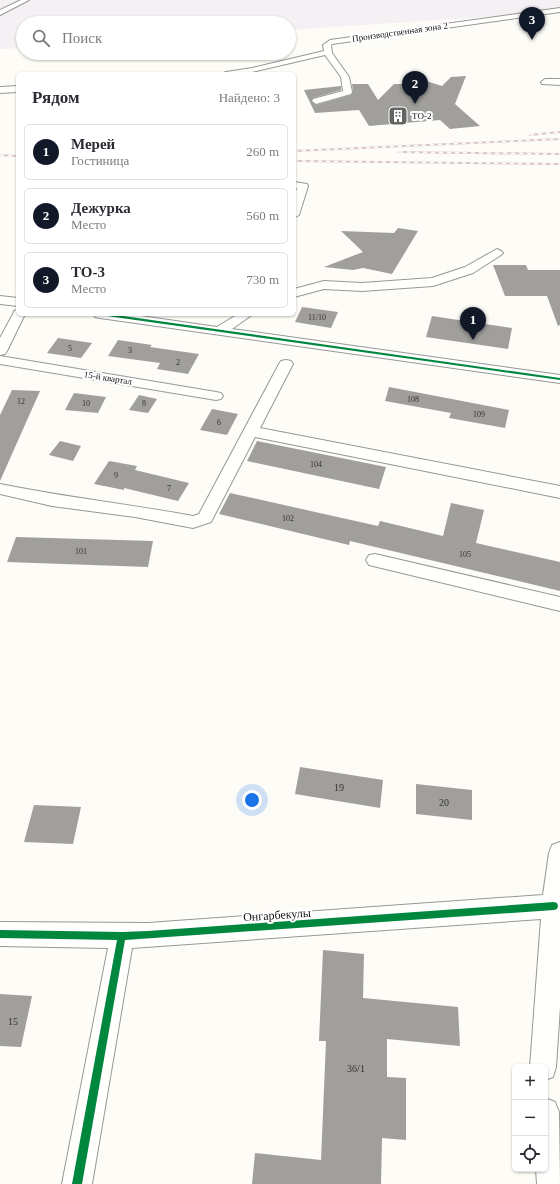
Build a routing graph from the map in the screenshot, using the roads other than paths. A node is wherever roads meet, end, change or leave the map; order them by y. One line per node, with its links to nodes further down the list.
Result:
1 (26, 0): 3 (street)
2 (560, 10): 4 (street, Производственная зона 2)
3 (0, 14)
4 (328, 52): 6 (street); 12 (street)
5 (294, 60): 7 (street)
6 (296, 60)
7 (239, 72)
8 (545, 82): 9 (street)
9 (560, 82)
10 (16, 89): 11 (street)
11 (0, 90)
12 (316, 101)
13 (296, 185): 14 (street)
14 (296, 209)
15 (497, 253): 16 (street)
16 (296, 292)
17 (0, 300): 18 (street)
18 (16, 302)
19 (18, 316): 23 (street)
20 (114, 316): 22 (street)
21 (244, 316): 22 (street)
22 (218, 331): 26 (street)
23 (0, 351)
24 (0, 360): 27 (street, 15-й квартал)
25 (286, 364): 28 (street)
26 (560, 379)
27 (216, 396)
28 (250, 432): 29 (street); 30 (street)
29 (0, 490)
30 (560, 492)
31 (375, 560): 32 (street)
32 (560, 604)
33 (560, 853): 34 (street)
34 (554, 906): 36 (street, Онгарбекулы); 37 (street)
35 (0, 934): 36 (street, Онгарбекулы)
36 (122, 936): 39 (street)
37 (543, 1064)
38 (547, 1136): 40 (street)
39 (77, 1184)
40 (552, 1184)

